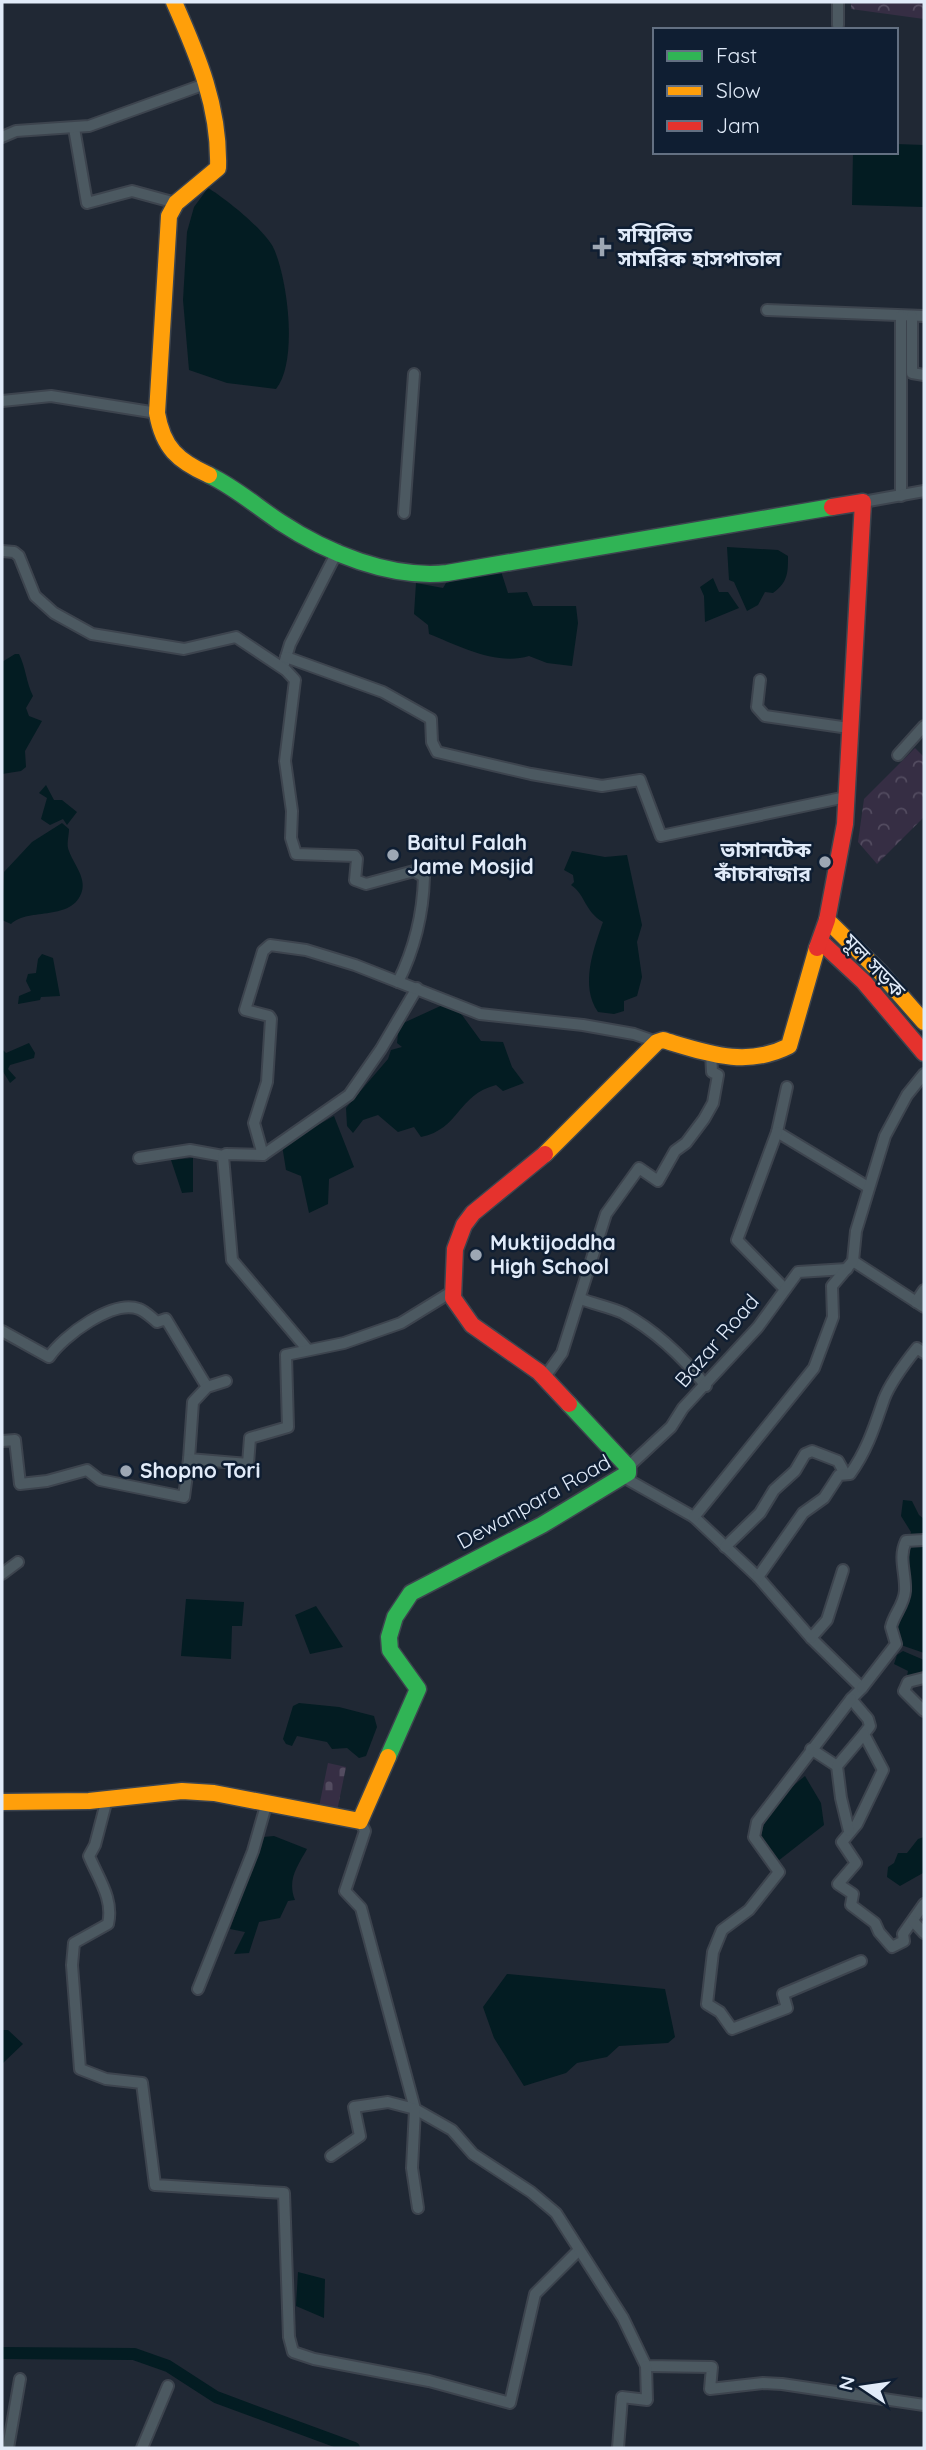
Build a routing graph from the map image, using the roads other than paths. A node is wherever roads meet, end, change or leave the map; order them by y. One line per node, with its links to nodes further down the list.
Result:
1 (174, 2): 4 (street)
2 (838, 2): 3 (street)
3 (838, 25)
4 (208, 83): 5 (street); 7 (street)
5 (74, 128): 6 (street); 7 (street)
6 (2, 137)
7 (176, 203): 13 (street)
8 (767, 310): 9 (street)
9 (912, 316): 11 (street); 15 (street)
10 (414, 374): 17 (street)
11 (924, 375)
12 (2, 401): 13 (street)
13 (157, 413): 18 (street)
14 (924, 491): 15 (street)
15 (901, 496): 16 (street)
16 (863, 502): 18 (street); 24 (street)
17 (404, 513)
18 (338, 550): 20 (street)
19 (2, 551): 21 (street)
20 (286, 657): 21 (street); 26 (street)
21 (284, 669): 29 (street)
22 (760, 680): 24 (street)
23 (924, 726): 25 (street)
24 (849, 728): 26 (street)
25 (898, 755)
26 (846, 797): 27 (street)
27 (827, 920): 28 (street); 31 (street, মূল সড়ক)
28 (820, 941): 33 (street); 34 (street, মূল সড়ক)
29 (398, 982): 30 (street); 38 (street)
30 (417, 988): 32 (street); 38 (street)
31 (924, 1023)
32 (657, 1042): 33 (street); 45 (street)
33 (711, 1053): 46 (street)
34 (924, 1053)
35 (924, 1074): 41 (street)
36 (788, 1087): 37 (street)
37 (777, 1132): 41 (street); 43 (street)
38 (263, 1155): 39 (street)
39 (223, 1156): 40 (street); 50 (street)
40 (139, 1158)
41 (868, 1187): 42 (street)
42 (850, 1265): 43 (street, Bazar Road); 47 (street); 60 (street)
43 (785, 1289): 54 (street, Bazar Road)
44 (924, 1290): 47 (street)
45 (453, 1291): 50 (street); 52 (street, Dewanpara Road)
46 (581, 1299): 52 (street); 54 (street)
47 (920, 1304)
48 (2, 1331): 55 (street)
49 (924, 1338): 51 (street)
50 (308, 1350): 57 (street)
51 (921, 1351): 59 (street)
52 (544, 1378): 58 (street, Dewanpara Road)
53 (226, 1381): 55 (street)
54 (706, 1386): 58 (street, Bazar Road)
55 (207, 1387): 57 (street)
56 (2, 1441): 57 (street)
57 (189, 1458)
58 (626, 1472): 60 (street); 78 (street, Dewanpara Road)
59 (844, 1472): 62 (street); 66 (street)
60 (694, 1517): 62 (street)
61 (924, 1540): 69 (street)
62 (725, 1547): 66 (street)
63 (18, 1562): 65 (street)
64 (843, 1570): 67 (street)
65 (2, 1574)
66 (758, 1577): 67 (street)
67 (811, 1638): 69 (street)
68 (924, 1678): 71 (street)
69 (862, 1688): 70 (street)
70 (850, 1699): 72 (street); 73 (street)
71 (924, 1711)
72 (864, 1734): 74 (street); 79 (street)
73 (811, 1749): 74 (street); 83 (street)
74 (838, 1766): 79 (street)
75 (107, 1800): 76 (street); 77 (street); 88 (street)
76 (2, 1802)
77 (267, 1802): 78 (street); 84 (street)
78 (360, 1821): 85 (street)
79 (849, 1832): 81 (street)
80 (924, 1904): 81 (street)
81 (913, 1921): 82 (street)
82 (924, 1933)
83 (861, 1961)
84 (198, 1989)
85 (415, 2109): 86 (street); 87 (street); 88 (street)
86 (331, 2156)
87 (418, 2208)
88 (579, 2250): 89 (street)
89 (646, 2366): 92 (street); 95 (street)
90 (20, 2379): 93 (street)
91 (167, 2386): 94 (street)
92 (924, 2405)
93 (8, 2448)
94 (142, 2448)
95 (618, 2448)

